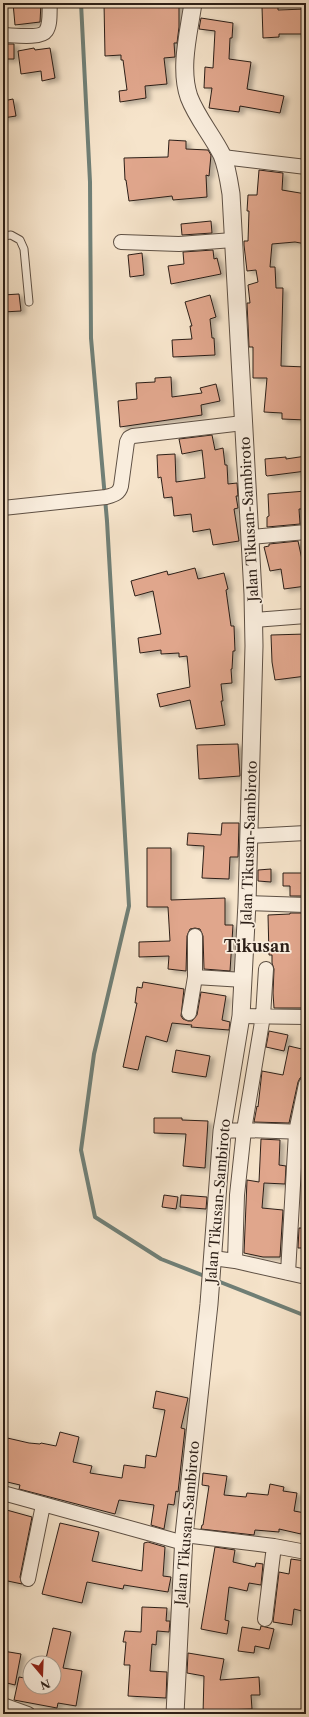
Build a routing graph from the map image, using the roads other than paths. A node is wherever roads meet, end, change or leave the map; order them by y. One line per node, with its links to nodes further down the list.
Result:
1 (50, 3): 3 (street)
2 (192, 3): 4 (street, Jalan Tikusan-Sambiroto)
3 (3, 35)
4 (223, 157): 5 (street); 7 (street, Jalan Tikusan-Sambiroto)
5 (306, 167)
6 (3, 236): 9 (lane)
7 (233, 240): 8 (street); 10 (street, Jalan Tikusan-Sambiroto)
8 (121, 242)
9 (29, 302)
10 (243, 423): 11 (street); 13 (street, Jalan Tikusan-Sambiroto)
11 (3, 508)
12 (306, 532): 13 (street)
13 (251, 537): 15 (street, Jalan Tikusan-Sambiroto)
14 (306, 616): 15 (street)
15 (254, 620): 17 (street, Jalan Tikusan-Sambiroto)
16 (306, 833): 17 (street)
17 (250, 836): 18 (street, Jalan Tikusan-Sambiroto)
18 (248, 903): 19 (street); 23 (street, Jalan Tikusan-Sambiroto)
19 (306, 905)
20 (195, 936): 22 (street)
21 (266, 969): 26 (street)
22 (194, 977): 23 (street); 24 (street)
23 (244, 980): 25 (street, Jalan Tikusan-Sambiroto)
24 (189, 1013)
25 (241, 1016): 26 (street); 30 (street, Jalan Tikusan-Sambiroto)
26 (263, 1016): 27 (street); 29 (street)
27 (306, 1016)
28 (306, 1084): 31 (street)
29 (244, 1130): 30 (street); 31 (street); 33 (street)
30 (222, 1131): 32 (street, Jalan Tikusan-Sambiroto)
31 (301, 1132): 34 (street)
32 (213, 1260): 33 (street); 38 (street, Jalan Tikusan-Sambiroto)
33 (235, 1261): 34 (street)
34 (288, 1273): 35 (street)
35 (306, 1277)
36 (3, 1493): 37 (street)
37 (43, 1505): 38 (street); 41 (street)
38 (184, 1539): 39 (street); 45 (street, Jalan Tikusan-Sambiroto)
39 (274, 1546): 40 (street); 42 (street)
40 (306, 1552)
41 (28, 1579)
42 (265, 1619)
43 (3, 1705): 44 (street)
44 (28, 1714)
45 (175, 1714)

